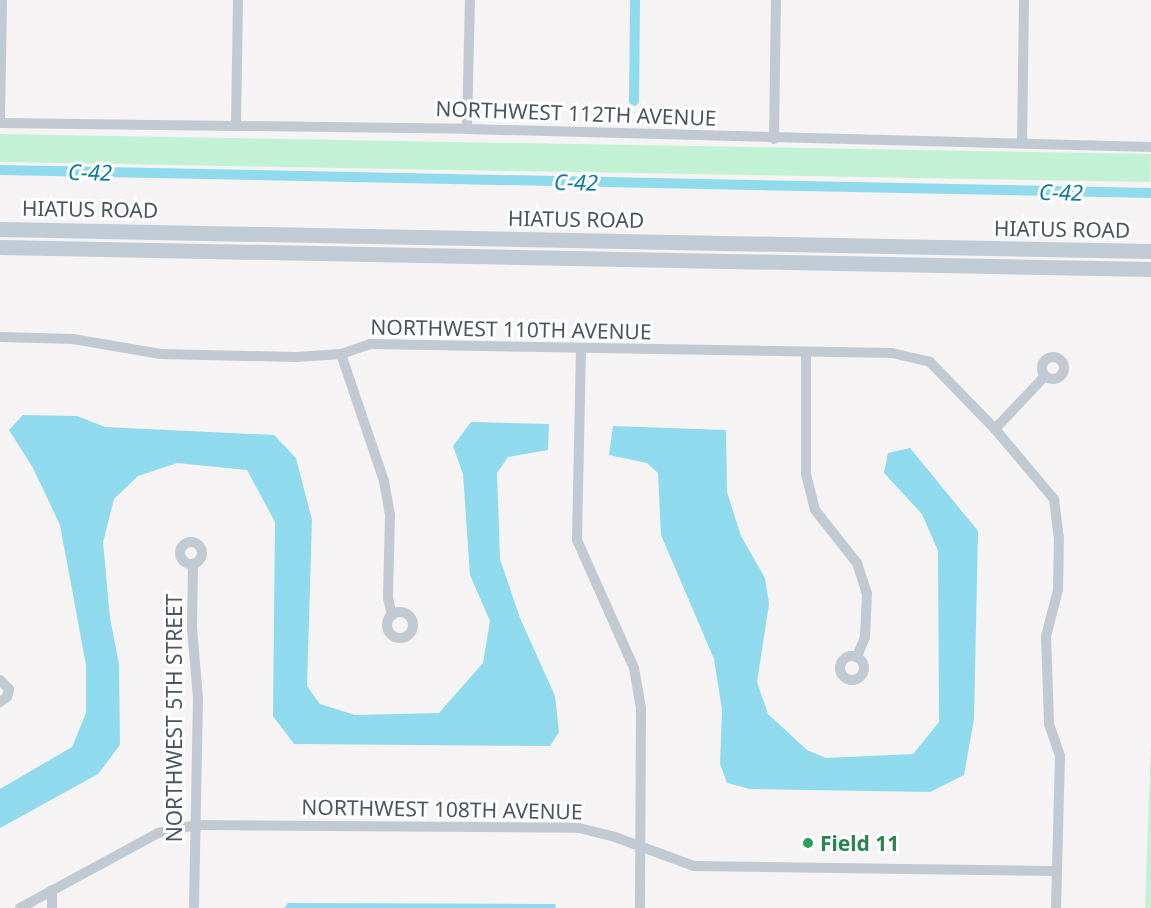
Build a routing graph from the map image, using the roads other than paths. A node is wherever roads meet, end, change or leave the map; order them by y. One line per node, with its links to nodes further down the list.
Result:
1 (2, 0): 6 (street)
2 (238, 0): 8 (street)
3 (470, 0): 9 (street)
4 (776, 0): 10 (street)
5 (1024, 0): 11 (street)
6 (0, 117)
7 (0, 123): 8 (street, NORTHWEST 112TH AVENUE)
8 (236, 126): 9 (street, NORTHWEST 112TH AVENUE)
9 (467, 129): 10 (street, NORTHWEST 112TH AVENUE)
10 (774, 139): 11 (street, NORTHWEST 112TH AVENUE)
11 (1022, 143): 12 (street, NORTHWEST 112TH AVENUE)
12 (1151, 147)
13 (0, 229): 14 (main road, HIATUS ROAD)
14 (341, 235): 16 (main road, HIATUS ROAD); 17 (main road)
15 (0, 247): 17 (main road, HIATUS ROAD)
16 (1151, 251)
17 (341, 254): 18 (main road, HIATUS ROAD)
18 (1151, 269)
19 (0, 337): 21 (street, NORTHWEST 110TH AVENUE)
20 (580, 348): 21 (street, NORTHWEST 110TH AVENUE); 22 (street, NORTHWEST 110TH AVENUE); 31 (street)
21 (341, 354): 26 (street)
22 (806, 354): 24 (street, NORTHWEST 110TH AVENUE); 27 (street)
23 (1045, 376): 24 (street)
24 (995, 429): 32 (street, NORTHWEST 110TH AVENUE)
25 (193, 564): 30 (street, NORTHWEST 5TH STREET)
26 (392, 616)
27 (856, 657)
28 (0, 680): 29 (street)
29 (0, 702)
30 (195, 825): 31 (street, NORTHWEST 108TH AVENUE); 33 (street, NORTHWEST 108TH AVENUE); 36 (street, NORTHWEST 5TH STREET)
31 (641, 847): 32 (street, NORTHWEST 108TH AVENUE); 37 (street)
32 (1057, 871): 38 (street, NORTHWEST 110TH AVENUE)
33 (52, 890): 34 (street, NORTHWEST 108TH AVENUE); 35 (street)
34 (20, 908)
35 (52, 908)
36 (194, 908)
37 (640, 908)
38 (1056, 908)

